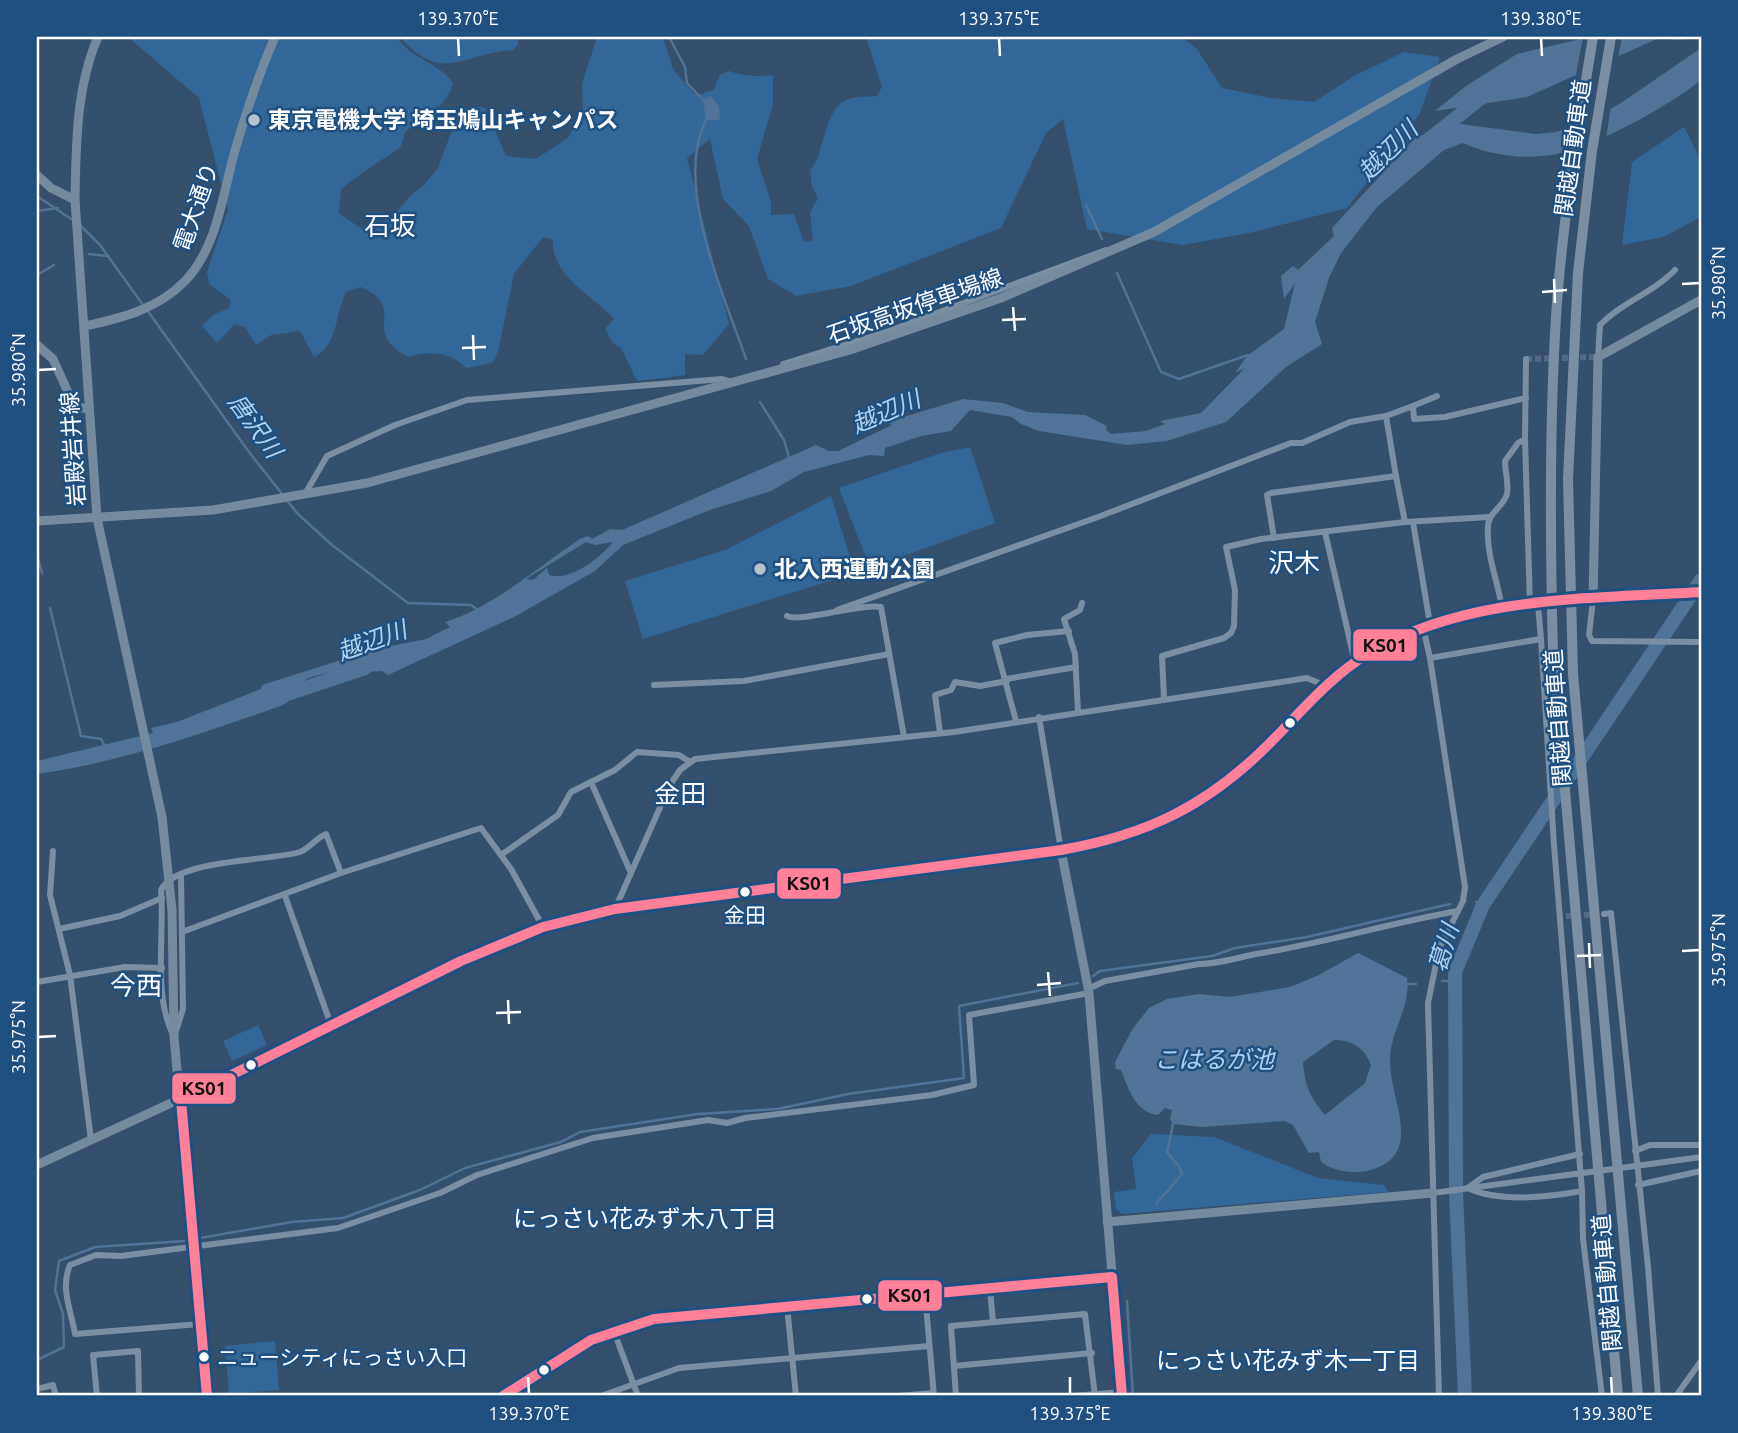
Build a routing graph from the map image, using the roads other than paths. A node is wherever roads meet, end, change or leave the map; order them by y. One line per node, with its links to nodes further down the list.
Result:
1 (99, 37): 7 (street, 岩殿岩井線)
2 (275, 37): 10 (street, 電大通り)
3 (1503, 37): 14 (street, 石坂高坂停車場線)
4 (1593, 37): 119 (highway, 関越自動車道)
5 (1611, 37): 120 (highway, 関越自動車道)
6 (37, 175): 7 (street)
7 (76, 205): 10 (street, 岩殿岩井線)
8 (1675, 270): 12 (street)
9 (1701, 300): 12 (street)
10 (85, 326): 18 (street, 岩殿岩井線)
11 (37, 345): 18 (street)
12 (1598, 358): 30 (street)
13 (1526, 359): 16 (street)
14 (739, 382): 22 (street, 石坂高坂停車場線); 22 (street)
15 (1437, 396): 17 (street)
16 (1525, 398): 17 (street); 20 (street)
17 (1412, 406): 19 (street)
18 (89, 409): 24 (street, 岩殿岩井線)
19 (1386, 416): 21 (street); 34 (street)
20 (1525, 439): 23 (street); 32 (street)
21 (1396, 476): 26 (street); 28 (street)
22 (299, 497): 24 (street, 石坂高坂停車場線)
23 (1489, 517): 26 (street); 33 (street)
24 (97, 518): 25 (street, 岩殿岩井線); 74 (street, bridge)
25 (37, 521)
26 (1409, 522): 27 (street); 36 (street)
27 (1325, 532): 28 (street); 42 (street)
28 (1274, 538): 47 (street)
29 (1701, 592): 30 (street)
30 (1589, 600): 39 (street)
31 (1082, 603): 37 (street)
32 (1537, 605): 33 (street); 38 (street)
33 (1502, 608): 36 (street)
34 (837, 610): 35 (street); 40 (street)
35 (787, 616)
36 (1426, 626): 41 (street); 42 (street)
37 (1069, 631): 43 (street); 44 (street)
38 (1541, 639): 41 (street); 79 (street)
39 (1701, 642)
40 (888, 654): 45 (street); 52 (street)
41 (1430, 658): 64 (street)
42 (1355, 663): 46 (street)
43 (1076, 667): 44 (street); 48 (street)
44 (1006, 680): 50 (street); 51 (street)
45 (654, 685)
46 (1326, 686): 47 (street); 55 (street)
47 (1164, 699): 48 (street)
48 (1078, 712): 49 (street)
49 (1039, 717): 50 (street); 55 (street)
50 (1016, 721): 51 (street)
51 (940, 733): 52 (street)
52 (904, 737): 53 (street)
53 (690, 762): 54 (street); 59 (street)
54 (592, 782): 57 (street); 59 (street)
55 (1061, 850): 63 (street); 72 (street)
56 (53, 851): 67 (street)
57 (501, 855): 58 (street); 66 (street)
58 (341, 873): 60 (street); 61 (street)
59 (631, 873): 63 (street)
60 (181, 876): 62 (street); 68 (street)
61 (285, 896): 68 (street); 73 (street)
62 (162, 898): 67 (street); 69 (street)
63 (615, 909): 66 (street)
64 (1458, 911): 72 (street); 86 (street)
65 (1604, 914): 78 (street)
66 (543, 928): 73 (street)
67 (59, 929): 70 (street)
68 (183, 932): 74 (street)
69 (162, 968): 70 (street); 74 (street)
70 (70, 975): 71 (street); 76 (street)
71 (37, 982)
72 (1089, 991): 87 (street); 88 (street)
73 (331, 1026): 75 (street)
74 (174, 1037): 75 (street)
75 (181, 1100): 76 (street); 88 (street)
76 (90, 1140): 81 (street)
77 (1701, 1145): 78 (street)
78 (1635, 1150): 83 (street)
79 (1580, 1154): 84 (street); 85 (street)
80 (1701, 1157): 84 (street, bridge)
81 (37, 1165)
82 (1701, 1171): 83 (street)
83 (1638, 1185): 121 (street)
84 (1467, 1188): 85 (street); 86 (street)
85 (1583, 1191): 118 (street)
86 (1437, 1192): 87 (street); 117 (street)
87 (1107, 1222): 89 (street)
88 (193, 1247): 94 (street); 94 (street)
89 (1112, 1277): 90 (street); 103 (street)
90 (990, 1289): 91 (street); 93 (street)
91 (925, 1294): 92 (street); 96 (street)
92 (788, 1306): 95 (street); 98 (street)
93 (993, 1322): 97 (street); 100 (street)
94 (200, 1325): 109 (street)
95 (613, 1328): 101 (street); 110 (street)
96 (929, 1346): 98 (street); 104 (street)
97 (1092, 1353): 100 (street); 105 (street)
98 (792, 1359): 101 (street); 113 (street)
99 (1701, 1361): 122 (street)
100 (954, 1366): 115 (street)
101 (634, 1385): 111 (street); 112 (street)
102 (37, 1389): 106 (street)
103 (1122, 1394): 105 (street)
104 (933, 1395): 114 (street)
105 (1095, 1395): 116 (street)
106 (56, 1396)
107 (97, 1396): 108 (street)
108 (139, 1396)
109 (207, 1396)
110 (503, 1396)
111 (601, 1396)
112 (638, 1396)
113 (796, 1396)
114 (898, 1396)
115 (957, 1396)
116 (1072, 1396)
117 (1439, 1396)
118 (1602, 1396)
119 (1618, 1396)
120 (1638, 1396)
121 (1658, 1396)
122 (1675, 1396)

